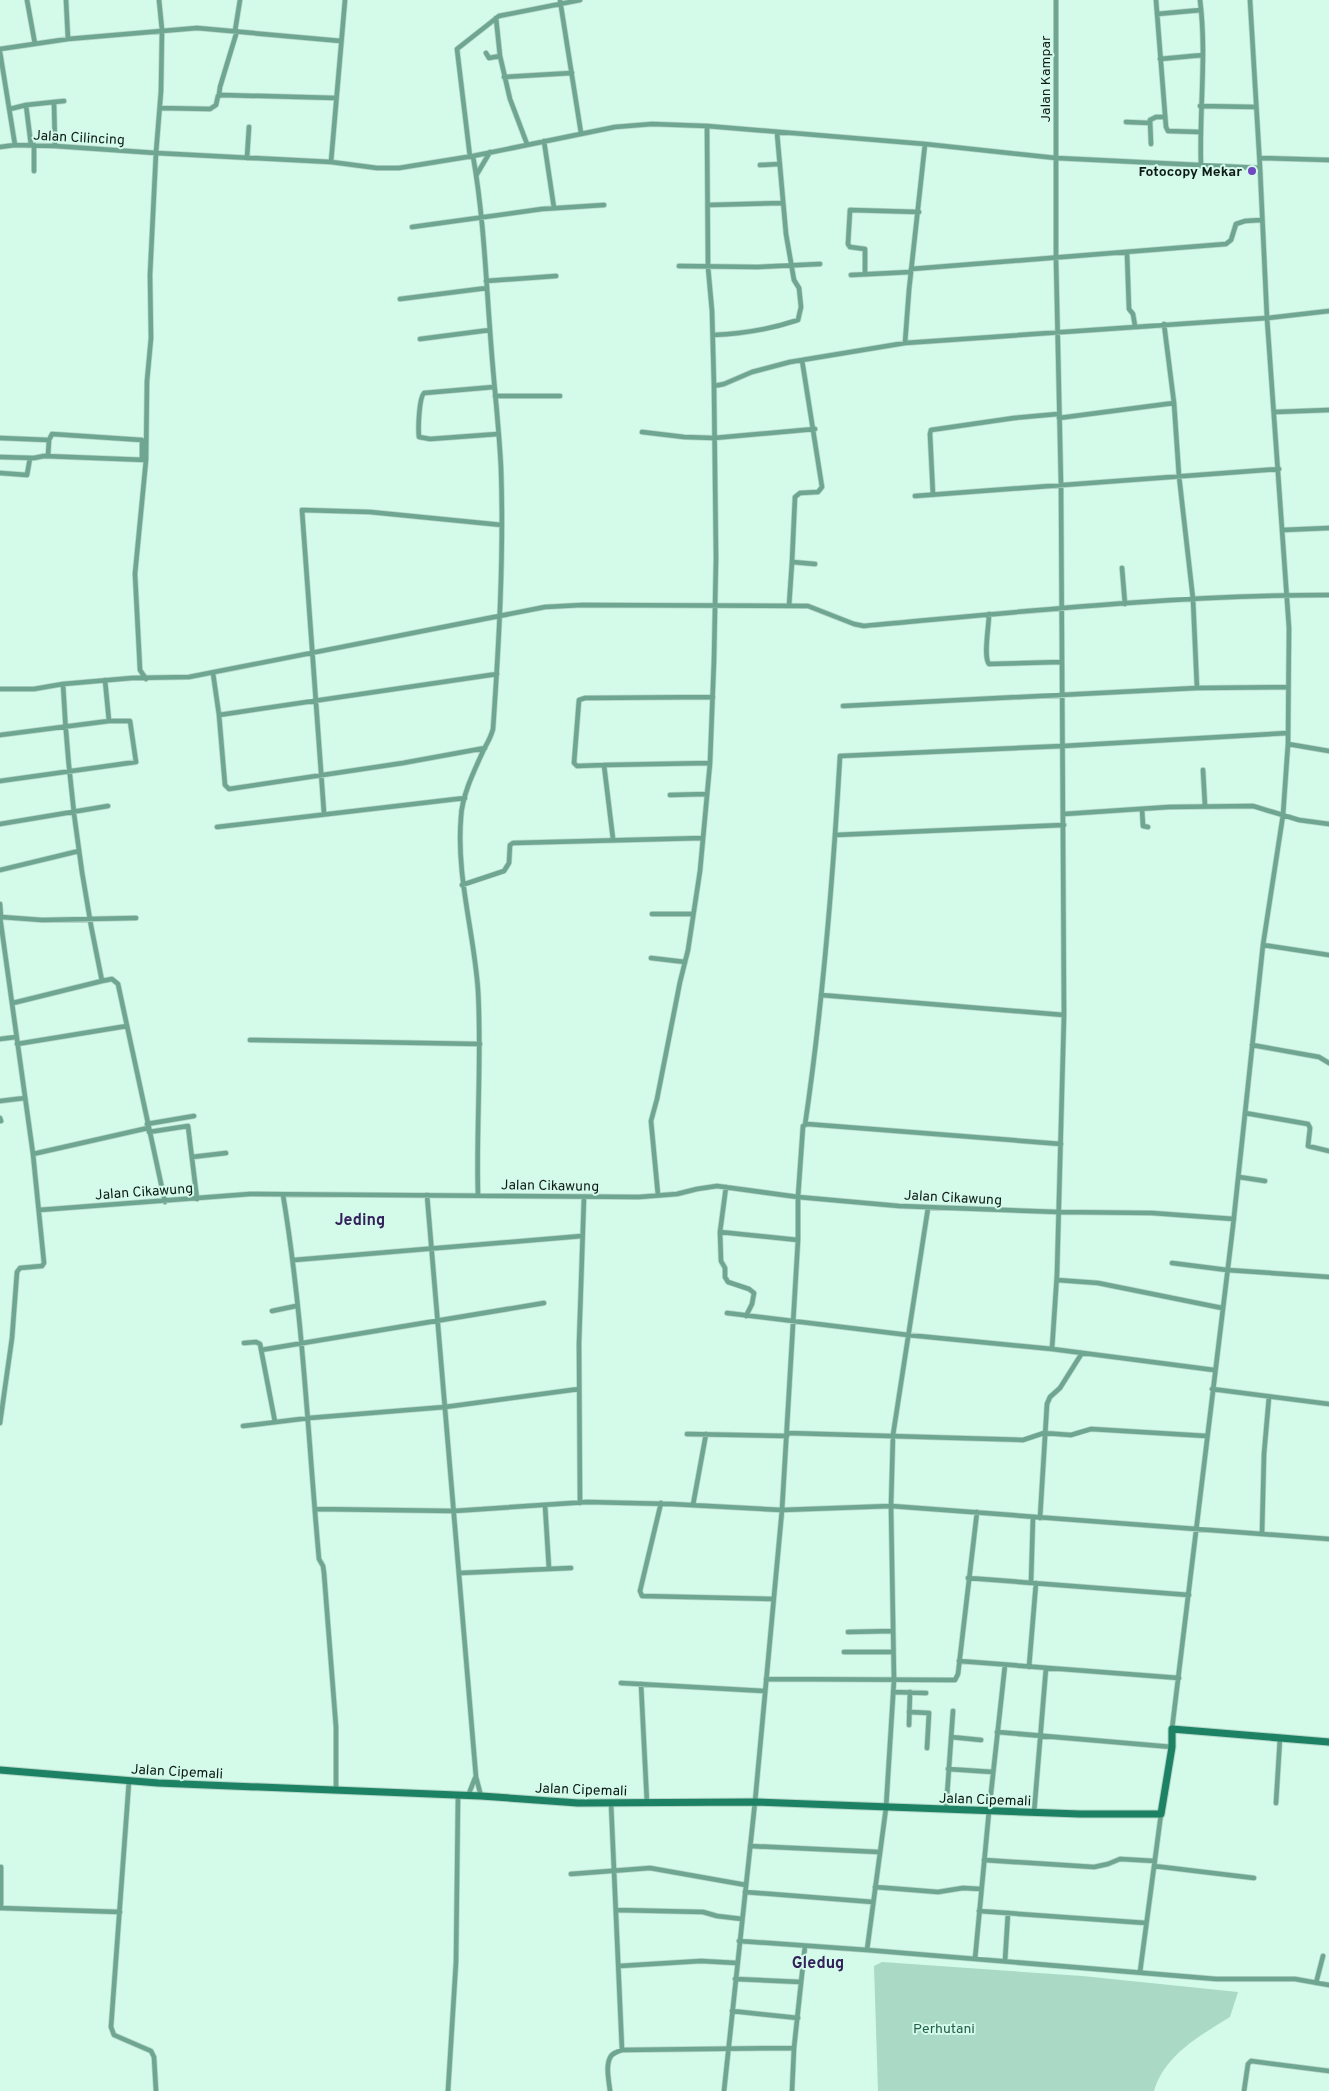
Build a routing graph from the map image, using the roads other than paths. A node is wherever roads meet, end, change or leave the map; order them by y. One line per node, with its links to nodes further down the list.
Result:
1 (27, 0): 19 (street)
2 (66, 0): 17 (street)
3 (159, 0): 15 (street)
4 (240, 0): 16 (street)
5 (345, 0): 18 (street)
6 (580, 0): 11 (street)
7 (1056, 0): 56 (street, Jalan Kampar)
8 (1156, 0): 13 (street)
9 (1200, 0): 12 (street)
10 (1250, 0): 33 (street)
11 (560, 2): 14 (street); 25 (street)
12 (1201, 10): 13 (street); 22 (street)
13 (1157, 14): 24 (street)
14 (496, 18): 23 (street); 54 (street)
15 (162, 30): 16 (street); 17 (street); 34 (street)
16 (236, 31): 18 (street); 27 (street)
17 (68, 38): 19 (street)
18 (341, 41): 28 (street)
19 (36, 44): 20 (street)
20 (0, 51): 35 (street)
21 (486, 53): 23 (street)
22 (1203, 55): 24 (street); 32 (street)
23 (500, 56): 26 (street)
24 (1160, 59): 36 (street)
25 (572, 73): 26 (street); 42 (street)
26 (504, 77): 45 (street)
27 (219, 95): 28 (street); 34 (street)
28 (336, 98): 59 (street)
29 (64, 101): 30 (street)
30 (54, 102): 31 (street); 50 (street)
31 (26, 105): 35 (street); 49 (street)
32 (1200, 106): 33 (street); 41 (street)
33 (1256, 107): 57 (street)
34 (160, 108): 53 (street)
35 (10, 109): 48 (street)
36 (1165, 117): 38 (street); 41 (street)
37 (1126, 122): 38 (street)
38 (1150, 123): 47 (street)
39 (707, 126): 42 (street, Jalan Cilincing); 43 (street, Jalan Cilincing); 68 (street)
40 (249, 127): 55 (street)
41 (1200, 132): 62 (street)
42 (581, 133): 44 (street, Jalan Cilincing)
43 (777, 133): 46 (street, Jalan Cilincing); 60 (street)
44 (544, 141): 45 (street, Jalan Cilincing); 69 (street)
45 (527, 144): 52 (street, Jalan Cilincing)
46 (925, 144): 56 (street, Jalan Cilincing); 70 (street)
47 (1151, 144)
48 (15, 145): 49 (street, Jalan Cilincing); 51 (street, Jalan Cilincing)
49 (32, 145): 50 (street, Jalan Cilincing); 64 (street)
50 (55, 146): 53 (street, Jalan Cilincing)
51 (0, 147)
52 (490, 152): 54 (street, Jalan Cilincing); 65 (street)
53 (156, 153): 55 (street, Jalan Cilincing); 114 (street)
54 (472, 156): 59 (street, Jalan Cilincing); 65 (street)
55 (247, 158): 59 (street, Jalan Cilincing)
56 (1056, 158): 62 (street, Jalan Cilincing); 75 (street, Jalan Kampar)
57 (1260, 158): 58 (street); 63 (street)
58 (1329, 160)
59 (331, 162)
60 (780, 164): 61 (street); 66 (street)
61 (760, 165)
62 (1201, 166): 63 (street, Jalan Cilincing)
63 (1260, 168): 72 (street)
64 (34, 171)
65 (476, 175): 71 (street)
66 (783, 203): 68 (street); 76 (street)
67 (604, 205): 69 (street)
68 (708, 206): 79 (street)
69 (554, 208): 71 (street)
70 (919, 212): 80 (street); 81 (street)
71 (481, 217): 73 (street); 84 (street)
72 (1261, 220): 74 (street); 88 (street)
73 (412, 227)
74 (1127, 253): 75 (street); 90 (street)
75 (1056, 259): 80 (street); 92 (street, Jalan Kampar)
76 (792, 264): 77 (street); 79 (street); 93 (street)
77 (820, 264)
78 (679, 266): 79 (street)
79 (708, 267): 93 (street)
80 (913, 270): 81 (street); 95 (street)
81 (866, 274): 82 (street)
82 (851, 275)
83 (556, 276): 84 (street)
84 (486, 281): 85 (street)
85 (487, 288): 86 (street); 91 (street)
86 (400, 299)
87 (1329, 311): 88 (street)
88 (1267, 318): 89 (street); 103 (street)
89 (1164, 324): 90 (street); 101 (street)
90 (1135, 326): 92 (street)
91 (490, 330): 94 (street); 98 (street)
92 (1057, 332): 95 (street); 104 (street, Jalan Kampar)
93 (713, 335): 97 (street)
94 (420, 340)
95 (905, 343): 96 (street)
96 (802, 360): 97 (street); 105 (street)
97 (714, 386): 109 (street)
98 (494, 387): 99 (street); 107 (street)
99 (495, 396): 100 (street); 107 (street)
100 (560, 396)
101 (1174, 403): 104 (street); 117 (street)
102 (1329, 410): 103 (street)
103 (1275, 412): 115 (street)
104 (1058, 416): 118 (street, Jalan Kampar); 119 (street)
105 (814, 429): 109 (street); 124 (street)
106 (642, 432): 109 (street)
107 (498, 434): 121 (street)
108 (0, 438): 110 (street)
109 (714, 438): 131 (street)
110 (47, 439): 112 (street); 114 (street)
111 (0, 456): 113 (street)
112 (46, 456): 113 (street); 114 (street)
113 (30, 458): 116 (street)
114 (144, 460): 138 (street)
115 (1279, 469): 117 (street); 123 (street)
116 (0, 473)
117 (1179, 476): 118 (street); 129 (street)
118 (1061, 485): 119 (street); 133 (street, Jalan Kampar)
119 (933, 494): 120 (street)
120 (915, 496)
121 (502, 524): 135 (street); 136 (street)
122 (1329, 528): 123 (street)
123 (1283, 530): 127 (street)
124 (792, 562): 125 (street); 132 (street)
125 (815, 564)
126 (1122, 568): 130 (street)
127 (1286, 595): 128 (street); 129 (street); 145 (street)
128 (1329, 595)
129 (1193, 600): 130 (street); 146 (street)
130 (1125, 604): 133 (street)
131 (716, 606): 132 (street); 135 (street); 149 (street)
132 (789, 606): 134 (street)
133 (1060, 608): 134 (street); 137 (street, Jalan Kampar)
134 (989, 614): 137 (street)
135 (500, 615): 136 (street); 140 (street)
136 (312, 652): 139 (street); 150 (street)
137 (1061, 662): 148 (street, Jalan Kampar)
138 (140, 670): 141 (street); 142 (street)
139 (213, 673): 142 (street); 152 (street)
140 (497, 674): 150 (street); 159 (street)
141 (132, 678): 142 (street); 143 (street)
142 (146, 679)
143 (105, 680): 144 (street); 153 (street)
144 (63, 684): 147 (street); 154 (street)
145 (1288, 687): 146 (street); 155 (street)
146 (1197, 688): 148 (street)
147 (0, 689)
148 (1062, 695): 151 (street); 158 (street, Jalan Kampar)
149 (713, 696): 161 (street); 162 (street)
150 (316, 700): 152 (street); 165 (street)
151 (843, 706)
152 (219, 715): 165 (street)
153 (109, 721): 154 (street); 164 (street)
154 (65, 727): 156 (street); 164 (street)
155 (1288, 733): 157 (street); 158 (street)
156 (2, 735)
157 (1288, 744): 160 (street); 176 (street)
158 (1063, 746): 175 (street, Jalan Kampar); 182 (street)
159 (485, 748): 165 (street); 169 (street)
160 (1329, 751)
161 (710, 763): 162 (street); 167 (street)
162 (604, 765): 184 (street)
163 (1203, 770): 171 (street)
164 (68, 771): 166 (street); 173 (street)
165 (322, 775): 174 (street)
166 (0, 781)
167 (707, 794): 168 (street); 183 (street)
168 (670, 795)
169 (465, 798): 174 (street); 187 (street)
170 (108, 806): 173 (street)
171 (1205, 806): 172 (street); 176 (street)
172 (1142, 808): 175 (street); 181 (street)
173 (72, 812): 177 (street); 185 (street)
174 (324, 813): 180 (street)
175 (1064, 814): 179 (street, Jalan Kampar)
176 (1283, 815): 178 (street); 194 (street)
177 (0, 824)
178 (1329, 824)
179 (1064, 825): 182 (street); 201 (street, Jalan Kampar)
180 (217, 827)
181 (1148, 827)
182 (836, 835): 199 (street)
183 (703, 838): 184 (street); 190 (street)
184 (613, 839): 187 (street)
185 (80, 852): 186 (street); 193 (street)
186 (0, 870)
187 (462, 885): 207 (street)
188 (0, 904): 191 (street)
189 (652, 914): 190 (street)
190 (693, 914): 197 (street)
191 (0, 917): 193 (street); 200 (street)
192 (136, 918): 193 (street)
193 (90, 920): 198 (street)
194 (1263, 945): 195 (street); 208 (street)
195 (1329, 955)
196 (651, 958): 197 (street)
197 (685, 962): 227 (street)
198 (102, 981): 200 (street); 202 (street)
199 (821, 995): 201 (street); 214 (street)
200 (13, 1003): 203 (street)
201 (1064, 1015): 216 (street, Jalan Kampar)
202 (127, 1026): 206 (street); 215 (street)
203 (16, 1037): 204 (street); 206 (street)
204 (0, 1039)
205 (250, 1040): 207 (street)
206 (17, 1044): 210 (street)
207 (480, 1044): 226 (street)
208 (1252, 1045): 209 (street); 212 (street)
209 (1329, 1063)
210 (25, 1098): 211 (street); 219 (street)
211 (0, 1102)
212 (1245, 1114): 217 (street); 221 (street)
213 (194, 1116): 215 (street)
214 (805, 1124): 216 (street); 229 (street)
215 (148, 1128): 219 (street); 220 (street); 231 (street)
216 (1061, 1144): 234 (street, Jalan Kampar)
217 (1329, 1151)
218 (226, 1153): 220 (street)
219 (33, 1154): 233 (street)
220 (192, 1156): 230 (street)
221 (1239, 1177): 222 (street); 235 (street)
222 (1265, 1181)
223 (726, 1187): 227 (street, Jalan Cikawung); 229 (street, Jalan Cikawung); 236 (street)
224 (283, 1195): 225 (street, Jalan Cikawung); 230 (street, Jalan Cikawung); 240 (street)
225 (427, 1195): 226 (street, Jalan Cikawung); 239 (street)
226 (478, 1195): 228 (street, Jalan Cikawung)
227 (658, 1196): 228 (street, Jalan Cikawung)
228 (584, 1197): 237 (street)
229 (798, 1197): 232 (street, Jalan Cikawung); 238 (street)
230 (197, 1199): 231 (street, Jalan Cikawung)
231 (165, 1202): 233 (street, Jalan Cikawung)
232 (928, 1208): 234 (street, Jalan Cikawung); 253 (street)
233 (40, 1210): 266 (street)
234 (1058, 1212): 235 (street, Jalan Cikawung); 244 (street, Jalan Kampar)
235 (1234, 1219): 242 (street)
236 (720, 1232): 238 (street); 250 (street)
237 (582, 1236): 239 (street); 260 (street)
238 (798, 1240): 252 (street)
239 (432, 1247): 240 (street); 251 (street)
240 (294, 1260): 246 (street)
241 (1172, 1263): 242 (street)
242 (1227, 1270): 243 (street); 247 (street)
243 (1329, 1277)
244 (1057, 1280): 247 (street); 256 (street, Jalan Kampar)
245 (544, 1303): 251 (street)
246 (296, 1306): 248 (street); 254 (street)
247 (1222, 1308): 259 (street)
248 (272, 1311)
249 (726, 1313): 250 (street)
250 (746, 1316): 252 (street)
251 (438, 1320): 254 (street); 264 (street)
252 (794, 1322): 253 (street); 272 (street)
253 (908, 1335): 256 (street); 273 (street)
254 (301, 1342): 257 (street); 265 (street)
255 (244, 1343): 257 (street)
256 (1052, 1349): 258 (street)
257 (261, 1350): 267 (street)
258 (1082, 1353): 259 (street); 269 (street)
259 (1214, 1370): 261 (street)
260 (580, 1389): 264 (street); 275 (street)
261 (1212, 1389): 262 (street); 274 (street)
262 (1269, 1397): 263 (street); 287 (street)
263 (1329, 1404)
264 (445, 1407): 265 (street); 281 (street)
265 (309, 1418): 267 (street); 280 (street)
266 (0, 1422)
267 (274, 1422): 268 (street)
268 (243, 1426)
269 (1044, 1433): 273 (street); 274 (street); 285 (street)
270 (687, 1434): 271 (street)
271 (706, 1434): 272 (street); 278 (street)
272 (787, 1434): 273 (street); 282 (street)
273 (894, 1435): 279 (street)
274 (1207, 1436): 286 (street)
275 (580, 1503): 276 (street); 277 (street)
276 (661, 1503): 278 (street); 296 (street)
277 (545, 1505): 281 (street); 290 (street)
278 (693, 1505): 282 (street)
279 (891, 1506): 282 (street); 283 (street); 297 (street)
280 (316, 1509): 281 (street); 331 (street)
281 (454, 1510): 291 (street)
282 (782, 1510): 296 (street)
283 (977, 1512): 284 (street); 292 (street)
284 (1033, 1517): 285 (street); 293 (street)
285 (1040, 1518): 286 (street)
286 (1196, 1530): 287 (street); 295 (street)
287 (1262, 1534): 288 (street)
288 (1329, 1540)
289 (571, 1568): 290 (street)
290 (549, 1569): 291 (street)
291 (460, 1573): 329 (street)
292 (968, 1578): 293 (street); 301 (street)
293 (1030, 1582): 294 (street)
294 (1036, 1583): 295 (street); 303 (street)
295 (1189, 1595): 305 (street)
296 (774, 1599): 306 (street)
297 (893, 1631): 298 (street); 300 (street)
298 (848, 1632)
299 (844, 1652): 300 (street)
300 (893, 1652): 307 (street)
301 (959, 1661): 302 (street); 307 (street)
302 (1005, 1665): 303 (street); 318 (street)
303 (1028, 1667): 304 (street)
304 (1046, 1668): 305 (street); 319 (street)
305 (1179, 1678): 317 (street)
306 (766, 1679): 307 (street); 310 (street)
307 (894, 1680): 311 (street)
308 (621, 1683): 309 (street)
309 (641, 1684): 310 (street); 337 (street)
310 (765, 1691): 335 (street)
311 (893, 1692): 312 (street); 339 (street)
312 (910, 1692): 313 (street); 315 (street)
313 (926, 1693)
314 (953, 1711): 320 (street)
315 (909, 1712): 316 (street); 325 (street)
316 (909, 1725)
317 (1172, 1729): 321 (main road); 324 (main road)
318 (997, 1732): 319 (street); 328 (street)
319 (1041, 1736): 324 (street); 342 (street)
320 (951, 1738): 322 (street); 326 (street)
321 (1280, 1738): 323 (main road); 338 (street)
322 (981, 1740)
323 (1329, 1742)
324 (1172, 1747): 343 (main road)
325 (927, 1748)
326 (948, 1769): 328 (street); 340 (street)
327 (0, 1770): 330 (main road, Jalan Cipemali)
328 (993, 1772): 341 (street)
329 (476, 1777): 333 (street); 334 (street)
330 (129, 1781): 331 (main road, Jalan Cipemali); 360 (street)
331 (336, 1791): 332 (main road, Jalan Cipemali)
332 (458, 1796): 333 (main road, Jalan Cipemali); 384 (street)
333 (468, 1796): 334 (main road, Jalan Cipemali)
334 (481, 1796): 336 (main road, Jalan Cipemali)
335 (755, 1802): 337 (main road, Jalan Cipemali); 339 (main road, Jalan Cipemali); 344 (street)
336 (611, 1803): 337 (main road, Jalan Cipemali); 349 (street)
337 (647, 1803)
338 (1276, 1803)
339 (886, 1808): 340 (main road, Jalan Cipemali); 345 (street)
340 (946, 1810): 341 (main road, Jalan Cipemali)
341 (989, 1811): 342 (main road, Jalan Cipemali); 346 (street)
342 (1034, 1812): 343 (main road, Jalan Cipemali)
343 (1161, 1814): 347 (street)
344 (750, 1846): 345 (street); 352 (street)
345 (879, 1852): 353 (street)
346 (984, 1860): 347 (street); 354 (street)
347 (1154, 1864): 351 (street); 363 (street)
348 (1, 1868): 357 (street)
349 (614, 1871): 350 (street); 352 (street); 358 (street)
350 (571, 1874)
351 (1254, 1878)
352 (746, 1885): 355 (street)
353 (875, 1888): 354 (street); 356 (street)
354 (981, 1889): 359 (street)
355 (745, 1892): 356 (street); 362 (street)
356 (873, 1902): 366 (street)
357 (0, 1908): 360 (street)
358 (616, 1910): 362 (street); 371 (street)
359 (979, 1910): 361 (street); 368 (street)
360 (120, 1912): 383 (street)
361 (1008, 1913): 363 (street); 369 (street)
362 (742, 1919): 364 (street)
363 (1146, 1923): 372 (street)
364 (739, 1941): 365 (street); 370 (street)
365 (805, 1946): 366 (street); 374 (street)
366 (866, 1950): 368 (street)
367 (1323, 1956): 375 (street)
368 (975, 1959): 369 (street)
369 (1005, 1961): 372 (street)
370 (737, 1963): 371 (street); 373 (street)
371 (619, 1966): 380 (street)
372 (1140, 1972): 375 (street)
373 (735, 1979): 374 (street); 377 (street)
374 (801, 1982): 378 (street)
375 (1316, 1983): 376 (street)
376 (1329, 1985)
377 (732, 2011): 378 (street); 381 (street)
378 (798, 2018): 379 (street)
379 (794, 2048): 381 (street); 387 (street)
380 (622, 2050): 381 (street); 385 (street)
381 (728, 2050): 386 (street)
382 (1329, 2071): 388 (street)
383 (156, 2091)
384 (448, 2091)
385 (610, 2091)
386 (724, 2091)
387 (792, 2091)
388 (1244, 2091)

